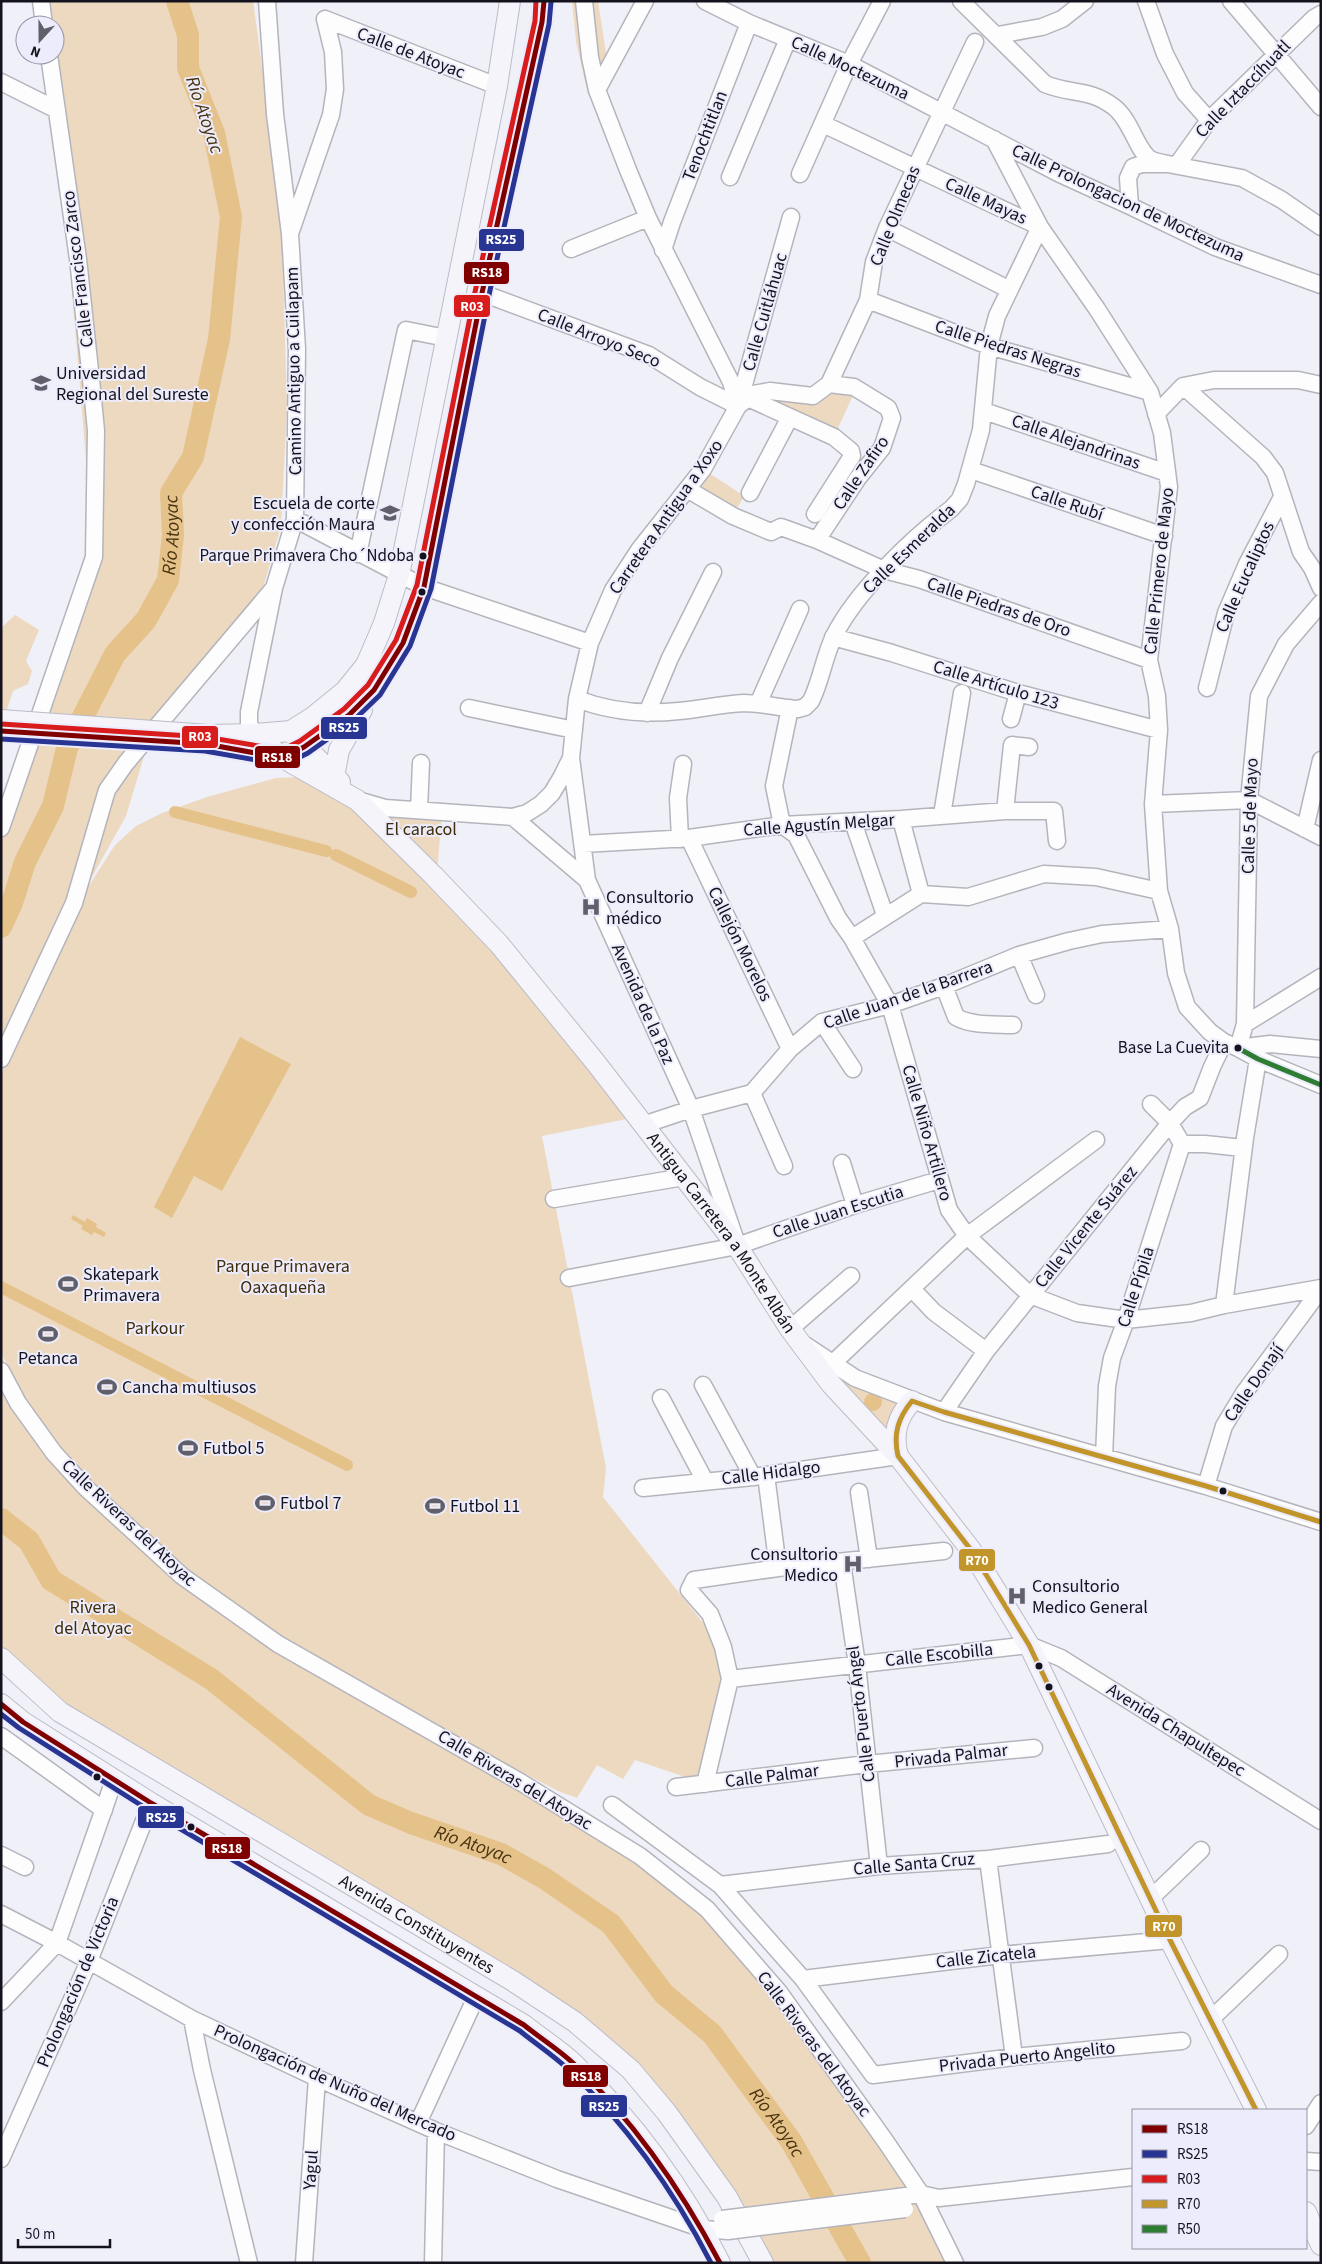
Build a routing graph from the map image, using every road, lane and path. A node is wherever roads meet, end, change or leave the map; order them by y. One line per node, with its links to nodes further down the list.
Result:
1 (41, 1): 14 (street)
2 (267, 1): 42 (street, Camino Antiguo a Cuilapam)
3 (510, 1): 24 (main road)
4 (544, 1): 47 (main road)
5 (584, 1): 25 (street)
6 (644, 1): 25 (street)
7 (706, 1): 13 (street, Calle Moctezuma)
8 (882, 1): 21 (street)
9 (961, 1): 17 (street)
10 (1085, 1): 17 (street)
11 (1146, 1): 29 (street)
12 (1232, 1): 20 (street)
13 (733, 8): 16 (street, Calle Moctezuma)
14 (43, 15)
15 (1317, 16): 20 (street, Calle Iztaccíhuatl)
16 (749, 23): 18 (street, Calle Moctezuma); 44 (street, Tenochtitlan)
17 (998, 36): 32 (street)
18 (788, 39): 21 (street, Calle Moctezuma); 35 (street)
19 (975, 42): 28 (street, Calle Olmecas)
20 (1275, 53): 26 (street); 29 (street, Calle Iztaccíhuatl)
21 (849, 64): 28 (street, Calle Moctezuma); 30 (street)
22 (50, 65): 27 (street, Calle Francisco Zarco)
23 (1, 82): 27 (street)
24 (497, 86): 42 (street, Calle de Atoyac); 49 (main road)
25 (597, 90): 38 (street)
26 (1321, 107)
27 (57, 110): 116 (street, Calle Francisco Zarco)
28 (941, 112): 31 (street, Calle Moctezuma); 33 (street, Calle Olmecas)
29 (1209, 120): 32 (street, Calle Iztaccíhuatl)
30 (823, 124): 33 (street, Calle Mayas); 34 (street)
31 (994, 139): 36 (street, Calle Prolongacion de Moctezuma); 39 (street, Calle Primero de Mayo)
32 (1172, 164): 36 (street); 40 (street)
33 (915, 168): 39 (street, Calle Mayas); 41 (street, Calle Olmecas)
34 (800, 174)
35 (730, 177)
36 (1130, 206): 45 (street, Calle Prolongacion de Moctezuma)
37 (791, 217): 55 (street, Calle Cuitláhuac)
38 (648, 218): 43 (street); 44 (street)
39 (1040, 227): 46 (street, Calle Esmeralda); 54 (street, Calle Primero de Mayo)
40 (1321, 227)
41 (887, 228): 46 (street); 48 (street, Calle Olmecas)
42 (290, 234): 65 (street, Camino Antiguo a Cuilapam)
43 (571, 249)
44 (663, 250): 55 (street)
45 (1321, 285)
46 (1008, 289): 50 (street, Calle Esmeralda)
47 (482, 293): 55 (street, Calle Arroyo Seco); 72 (main road)
48 (868, 300): 50 (street, Calle Piedras Negras); 51 (street, Calle Olmecas)
49 (446, 338): 68 (street); 71 (main road)
50 (989, 346): 54 (street, Calle Piedras Negras); 56 (street, Calle Esmeralda)
51 (829, 384): 55 (street); 67 (street, Calle Zafiro)
52 (1321, 385): 53 (street)
53 (1184, 386): 57 (street); 63 (street, Calle Eucaliptos)
54 (1150, 392): 57 (street, Calle Primero de Mayo)
55 (743, 402): 58 (street, Calle Arroyo Seco); 61 (street, Carretera Antigua a Xoxo)
56 (984, 411): 59 (street, Calle Esmeralda); 60 (street, Calle Alejandrinas)
57 (1156, 414): 60 (street, Calle Primero de Mayo)
58 (790, 417): 62 (street); 64 (street, Calle Arroyo Seco)
59 (971, 470): 66 (street, Calle Rubí); 69 (street, Calle Esmeralda)
60 (1167, 473): 66 (street, Calle Primero de Mayo)
61 (686, 489): 67 (street, Calle Piedras de Oro); 78 (street, Carretera Antigua a Xoxo)
62 (750, 493)
63 (1282, 497): 74 (street, Calle Eucaliptos); 80 (street, Calle Eucaliptos)
64 (815, 514)
65 (295, 519): 68 (street); 73 (street, Camino Antiguo a Cuilapam)
66 (1164, 536): 79 (street, Calle Primero de Mayo)
67 (817, 540): 69 (street, Calle Piedras de Oro)
68 (358, 554): 71 (street)
69 (884, 570): 77 (street, Calle Esmeralda); 79 (street, Calle Piedras de Oro)
70 (712, 572): 88 (street)
71 (399, 574): 72 (street); 94 (main road)
72 (424, 587): 78 (street); 81 (main road)
73 (274, 588): 95 (street, Camino Antiguo a Cuilapam); 139 (street)
74 (1321, 588)
75 (1321, 603): 107 (street, Calle 5 de Mayo)
76 (800, 609): 85 (street)
77 (834, 637): 83 (street, Calle Artículo 123); 87 (street, Calle Esmeralda)
78 (590, 643): 84 (street, Carretera Antigua a Xoxo)
79 (1149, 660): 92 (street, Calle Primero de Mayo)
80 (1206, 688)
81 (374, 690): 97 (main road); 104 (main road)
82 (962, 693): 111 (street)
83 (1018, 694): 89 (street); 92 (street, Calle Artículo 123)
84 (577, 699): 88 (street); 91 (street, Carretera Antigua a Xoxo)
85 (758, 704): 87 (street); 88 (street)
86 (468, 708): 91 (street)
87 (790, 708): 115 (street)
88 (647, 713)
89 (1011, 719)
90 (1, 720): 96 (main road, bridge)
91 (574, 730): 100 (street, Carretera Antigua a Xoxo)
92 (1159, 730): 108 (street, Calle Primero de Mayo)
93 (1, 731): 96 (main road)
94 (291, 731): 95 (main road); 97 (main road)
95 (255, 734): 96 (main road); 99 (main road, Antigua Carretera a Monte Albán)
96 (207, 739): 99 (main road)
97 (304, 747): 99 (main road); 104 (main road)
98 (1029, 747): 110 (street)
99 (283, 758): 106 (main road, Antigua Carretera a Monte Albán)
100 (571, 758): 112 (street, Carretera Antigua a Xoxo); 121 (street, Avenida de la Paz)
101 (1321, 760): 105 (street)
102 (421, 763): 109 (street)
103 (683, 764): 119 (street)
104 (334, 777): 106 (main road)
105 (1318, 788): 117 (street)
106 (357, 800): 109 (street, Carretera Antigua a Xoxo); 147 (main road, Antigua Carretera a Monte Albán)
107 (1249, 800): 108 (street); 117 (street); 134 (street, Calle 5 de Mayo)
108 (1153, 804): 123 (street, Calle Primero de Mayo)
109 (419, 810): 112 (street, Carretera Antigua a Xoxo)
110 (1005, 811): 111 (street, Calle Agustín Melgar); 120 (street, Calle Agustín Melgar)
111 (942, 814): 113 (street, Calle Agustín Melgar)
112 (513, 817): 122 (street)
113 (901, 819): 114 (street, Calle Agustín Melgar); 124 (street)
114 (853, 822): 115 (street, Calle Agustín Melgar); 125 (street)
115 (782, 825): 119 (street, Calle Agustín Melgar); 127 (street, Calle Niño Artillero)
116 (1, 828)
117 (1305, 829): 118 (street)
118 (1321, 837)
119 (685, 838): 121 (street, Calle Agustín Melgar); 137 (street, Callejón Morelos)
120 (1057, 841)
121 (583, 844): 122 (street, Avenida de la Paz)
122 (587, 880): 145 (street, Avenida de la Paz)
123 (1159, 891): 124 (street); 126 (street, Calle Primero de Mayo)
124 (921, 894): 125 (street)
125 (885, 915): 127 (street)
126 (1170, 929): 128 (street, Calle Juan de la Barrera); 136 (street, Calle Primero de Mayo)
127 (852, 938): 132 (street, Calle Niño Artillero)
128 (1019, 956): 130 (street, Calle Juan de la Barrera); 131 (street)
129 (1321, 977): 134 (street)
130 (944, 986): 132 (street, Calle Juan de la Barrera); 135 (street)
131 (1036, 995)
132 (890, 1005): 133 (street, Calle Juan de la Barrera); 154 (street, Calle Niño Artillero)
133 (822, 1022): 137 (street, Calle Juan de la Barrera); 141 (street)
134 (1245, 1024): 136 (street, Calle 5 de Mayo)
135 (1013, 1025)
136 (1231, 1045): 138 (street); 140 (street, Calle Primero de Mayo); 146 (street, Calle Vicente Suárez)
137 (790, 1049): 143 (street, Calle Juan de la Barrera)
138 (1321, 1049)
139 (1, 1059)
140 (1258, 1059): 142 (street, Calle Primero de Mayo); 150 (street)
141 (853, 1068)
142 (1321, 1085)
143 (752, 1093): 145 (street); 152 (street)
144 (1151, 1104): 146 (street)
145 (690, 1109): 147 (street); 158 (street, Avenida de la Paz)
146 (1170, 1123): 149 (street); 163 (street, Calle Vicente Suárez)
147 (643, 1125): 153 (main road, Antigua Carretera a Monte Albán)
148 (1096, 1140): 157 (street)
149 (1182, 1144): 150 (street); 165 (street, Calle Pípila)
150 (1243, 1148): 164 (street)
151 (842, 1163): 156 (street)
152 (784, 1166)
153 (684, 1177): 155 (street); 158 (main road, Antigua Carretera a Monte Albán)
154 (939, 1180): 156 (street, Calle Juan Escutia); 157 (street, Calle Niño Artillero)
155 (554, 1199)
156 (855, 1205): 158 (street, Calle Juan Escutia)
157 (967, 1236): 162 (street); 163 (street, Calle Niño Artillero)
158 (737, 1246): 160 (street, Calle Juan Escutia); 166 (main road, Antigua Carretera a Monte Albán)
159 (851, 1276): 166 (street)
160 (569, 1278)
161 (1321, 1288): 164 (street, Calle Niño Artillero); 178 (street, Calle Donají)
162 (912, 1289): 167 (street); 168 (street)
163 (1030, 1295): 165 (street, Calle Niño Artillero); 167 (street, Calle Vicente Suárez)
164 (1224, 1305): 165 (street, Calle Niño Artillero)
165 (1126, 1320): 175 (street, Calle Pípila)
166 (794, 1335): 168 (street, Antigua Carretera a Monte Albán); 174 (main road)
167 (986, 1351): 173 (street, Calle Vicente Suárez)
168 (833, 1363): 172 (street, Antigua Carretera a Monte Albán)
169 (1, 1371): 234 (street, Calle Riveras del Atoyac)
170 (703, 1385): 176 (street)
171 (661, 1398): 177 (street)
172 (912, 1401): 173 (street, Antigua Carretera a Monte Albán); 174 (main road)
173 (944, 1412): 175 (street, Antigua Carretera a Monte Albán)
174 (898, 1456): 176 (street, Calle Hidalgo); 186 (main road)
175 (1104, 1457): 178 (street, Antigua Carretera a Monte Albán)
176 (759, 1476): 177 (street, Calle Hidalgo); 185 (street)
177 (705, 1482): 179 (street, Calle Hidalgo)
178 (1206, 1486): 181 (street, Antigua Carretera a Monte Albán)
179 (643, 1488)
180 (859, 1492): 183 (street)
181 (1321, 1522)
182 (944, 1550): 183 (street)
183 (869, 1559): 184 (street)
184 (842, 1563): 185 (street); 188 (street, Calle Puerto Ángel)
185 (778, 1568): 189 (street)
186 (1029, 1645): 188 (street, Calle Escobilla); 200 (street, Avenida Chapultepec); 209 (main road)
187 (1, 1658): 207 (main road, Avenida Constituyentes)
188 (856, 1664): 189 (street, Calle Escobilla); 193 (street, Calle Puerto Ángel)
189 (730, 1679): 195 (street)
190 (1, 1704): 194 (main road, Avenida Constituyentes)
191 (1, 1736): 199 (street)
192 (1034, 1748): 193 (street, Privada Palmar)
193 (867, 1764): 195 (street, Calle Palmar); 205 (street, Calle Puerto Ángel)
194 (114, 1780): 197 (main road, Avenida Constituyentes); 199 (street)
195 (705, 1784): 196 (street, Calle Palmar)
196 (676, 1787)
197 (151, 1803): 210 (main road, Avenida Constituyentes); 216 (street, Prolongación de Victoria)
198 (612, 1805): 208 (street)
199 (104, 1810): 213 (street)
200 (1321, 1822)
201 (1108, 1844): 204 (street, Calle Santa Cruz)
202 (1201, 1850): 209 (street)
203 (1, 1855): 206 (street)
204 (988, 1858): 205 (street, Calle Santa Cruz); 215 (street)
205 (880, 1866): 208 (street, Calle Santa Cruz)
206 (25, 1867)
207 (337, 1876): 210 (main road); 242 (main road, Avenida Constituyentes)
208 (720, 1885): 217 (street)
209 (1150, 1899): 212 (main road)
210 (321, 1905): 218 (main road, Avenida Constituyentes)
211 (1, 1914): 213 (street, Prolongación de Nuño del Mercado)
212 (1170, 1940): 215 (street, Calle Zicatela); 221 (main road)
213 (57, 1943): 216 (street, Prolongación de Nuño del Mercado); 219 (street)
214 (1279, 1954): 221 (street)
215 (1000, 1955): 217 (street, Calle Zicatela); 223 (street)
216 (89, 1961): 220 (street, Prolongación de Nuño del Mercado); 230 (street, Prolongación de Victoria)
217 (803, 1979): 223 (street, Privada Puerto Angelito)
218 (476, 1997): 227 (street); 236 (main road, Avenida Constituyentes)
219 (1, 2002)
220 (192, 2018): 224 (street, Prolongación de Nuño del Mercado); 238 (street)
221 (1209, 2021): 226 (main road)
222 (1182, 2041): 223 (street, Privada Puerto Angelito)
223 (1014, 2057)
224 (317, 2078): 227 (street, Prolongación de Nuño del Mercado); 239 (street, Yagul)
225 (1321, 2103): 228 (street)
226 (1255, 2109)
227 (419, 2122): 229 (street, Prolongación de Nuño del Mercado)
228 (1307, 2124)
229 (436, 2131): 236 (street, Prolongación de Nuño del Mercado); 240 (street)
230 (1, 2159)
231 (1307, 2161): 232 (street)
232 (1321, 2162)
233 (1132, 2177): 234 (street)
234 (929, 2199): 236 (street, bridge); 243 (street, Calle Riveras del Atoyac)
235 (1307, 2214): 237 (main road)
236 (694, 2224): 241 (main road, Avenida Constituyentes)
237 (1321, 2245)
238 (249, 2263)
239 (304, 2263)
240 (432, 2263)
241 (720, 2263)
242 (763, 2263)
243 (955, 2263)

